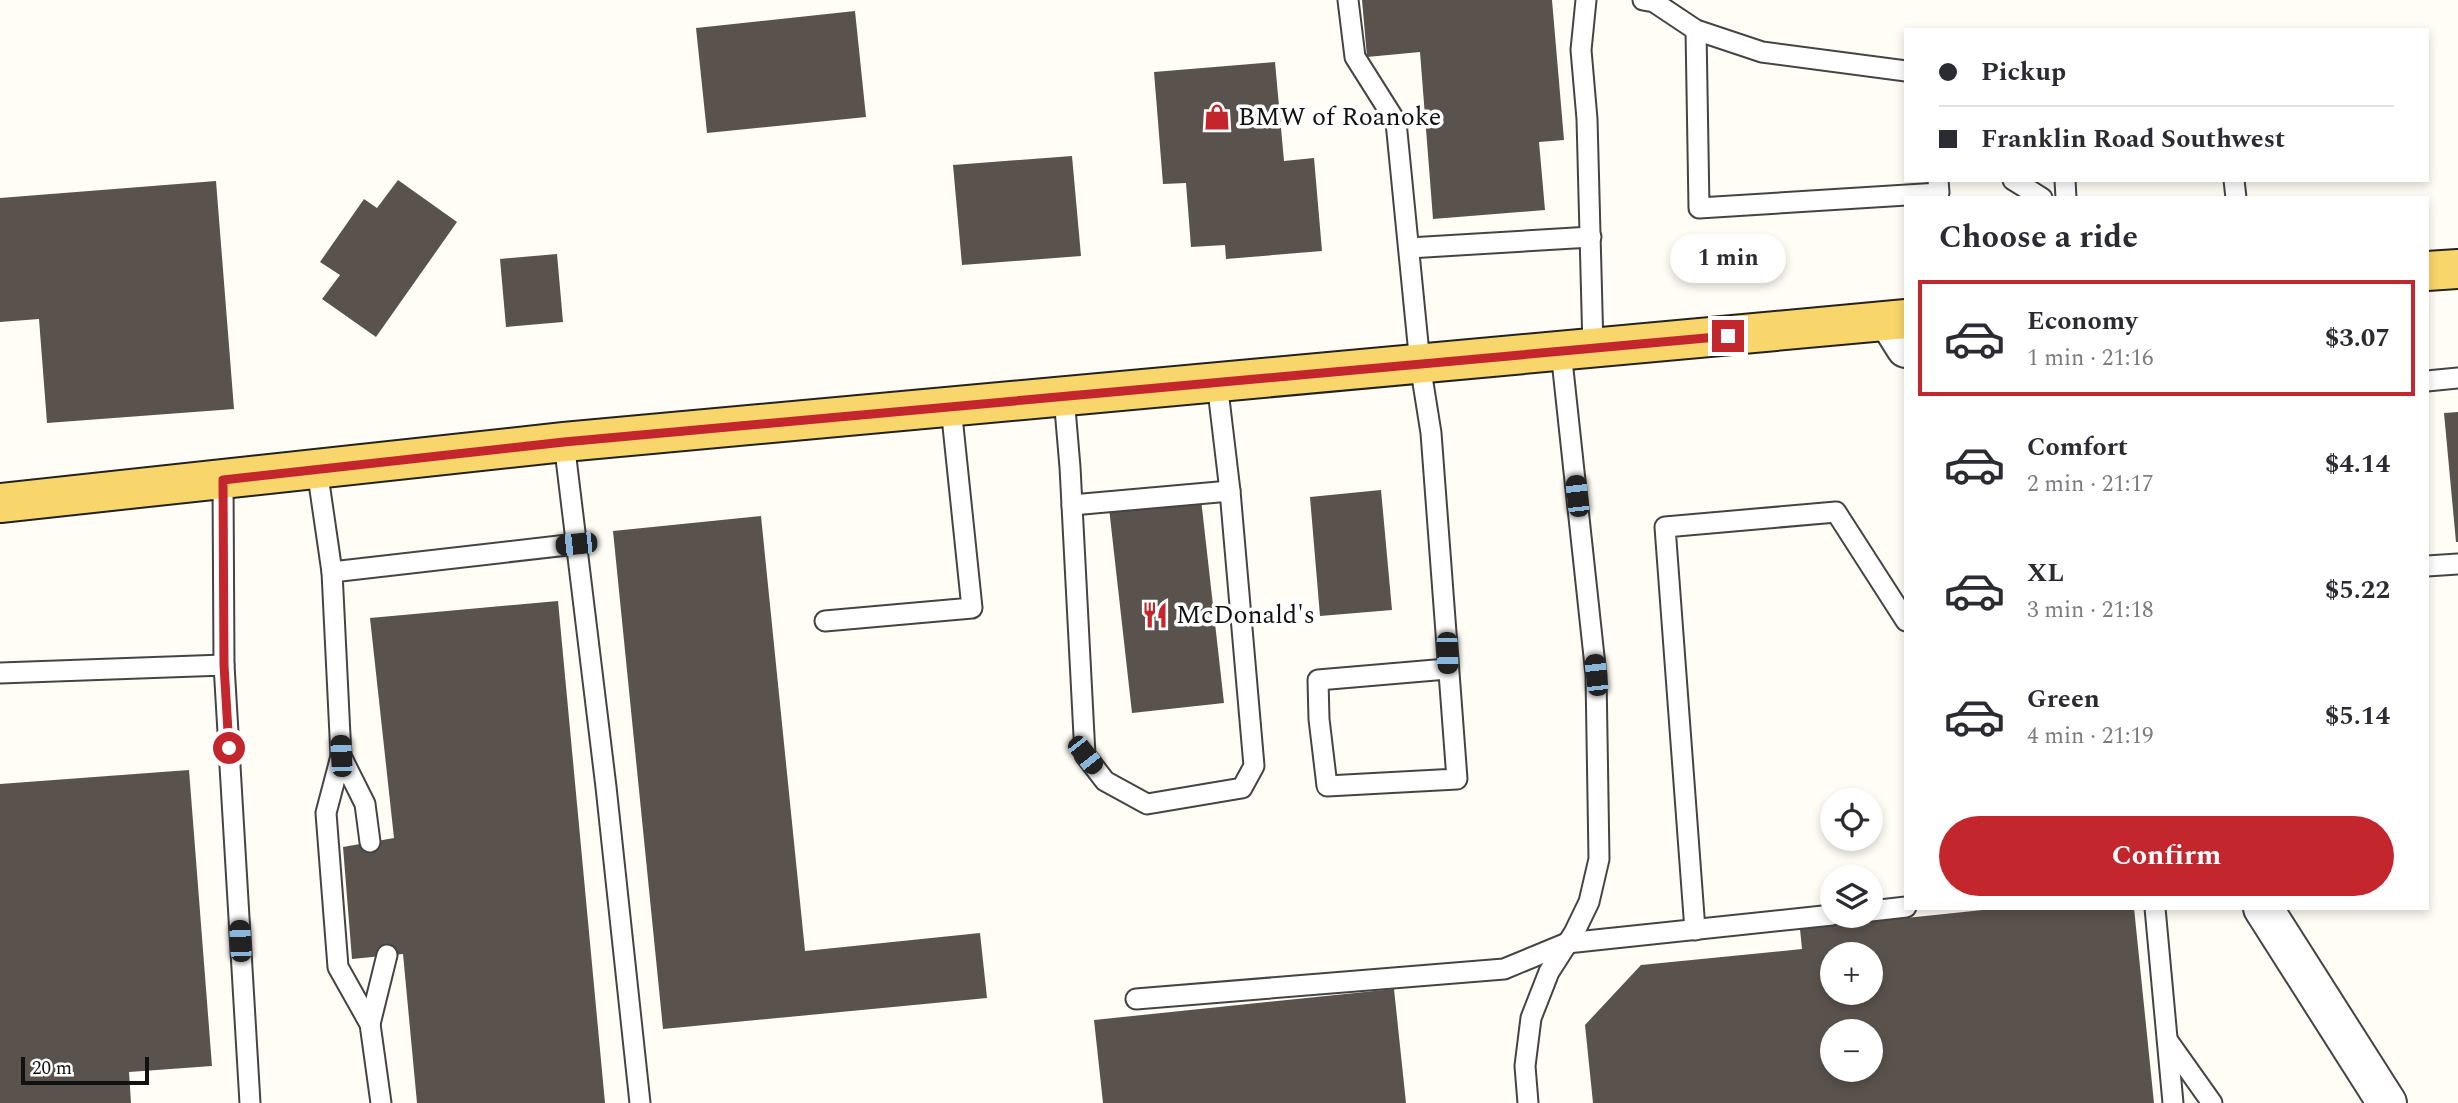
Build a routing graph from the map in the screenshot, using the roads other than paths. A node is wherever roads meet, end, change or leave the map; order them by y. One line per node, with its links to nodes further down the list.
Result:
1 (1348, 0): 10 (lane)
2 (1586, 0): 9 (lane)
3 (1643, 0): 4 (lane)
4 (1696, 30): 5 (lane); 6 (lane)
5 (1904, 71)
6 (1938, 182)
7 (2018, 182): 8 (lane)
8 (2039, 191)
9 (1591, 237): 10 (lane); 14 (lane)
10 (1409, 248): 15 (lane)
11 (2458, 269): 12 (main road)
12 (2429, 271)
13 (1900, 329): 14 (main road)
14 (1577, 350): 15 (main road); 44 (lane)
15 (1420, 364): 18 (main road); 34 (lane)
16 (2458, 378): 17 (lane)
17 (2429, 381)
18 (1217, 382): 19 (main road); 24 (lane)
19 (1064, 397): 20 (main road); 26 (lane)
20 (951, 407): 21 (main road); 32 (lane)
21 (564, 442): 22 (main road); 27 (lane)
22 (317, 469): 23 (main road); 30 (lane)
23 (223, 480): 25 (main road); 33 (lane)
24 (1230, 491): 26 (lane); 26 (lane)
25 (0, 503)
26 (1072, 505)
27 (576, 544): 30 (lane); 51 (lane)
28 (2458, 564): 29 (lane)
29 (2429, 566)
30 (332, 572): 36 (lane)
31 (1904, 618): 43 (lane)
32 (825, 621)
33 (224, 665): 35 (lane); 49 (lane)
34 (1447, 669): 34 (lane)
35 (0, 673)
36 (341, 756): 37 (lane); 47 (lane)
37 (370, 842)
38 (1904, 907): 39 (lane)
39 (1883, 910)
40 (2155, 910): 48 (lane)
41 (2264, 910): 55 (street)
42 (1820, 916): 43 (lane)
43 (1695, 930): 44 (lane)
44 (1567, 943): 46 (lane); 52 (lane)
45 (387, 955): 47 (lane)
46 (1136, 999)
47 (370, 1024): 50 (lane)
48 (2168, 1041): 53 (lane); 54 (lane)
49 (250, 1103)
50 (381, 1103)
51 (640, 1103)
52 (1528, 1103)
53 (2174, 1103)
54 (2212, 1103)
55 (2387, 1103)

